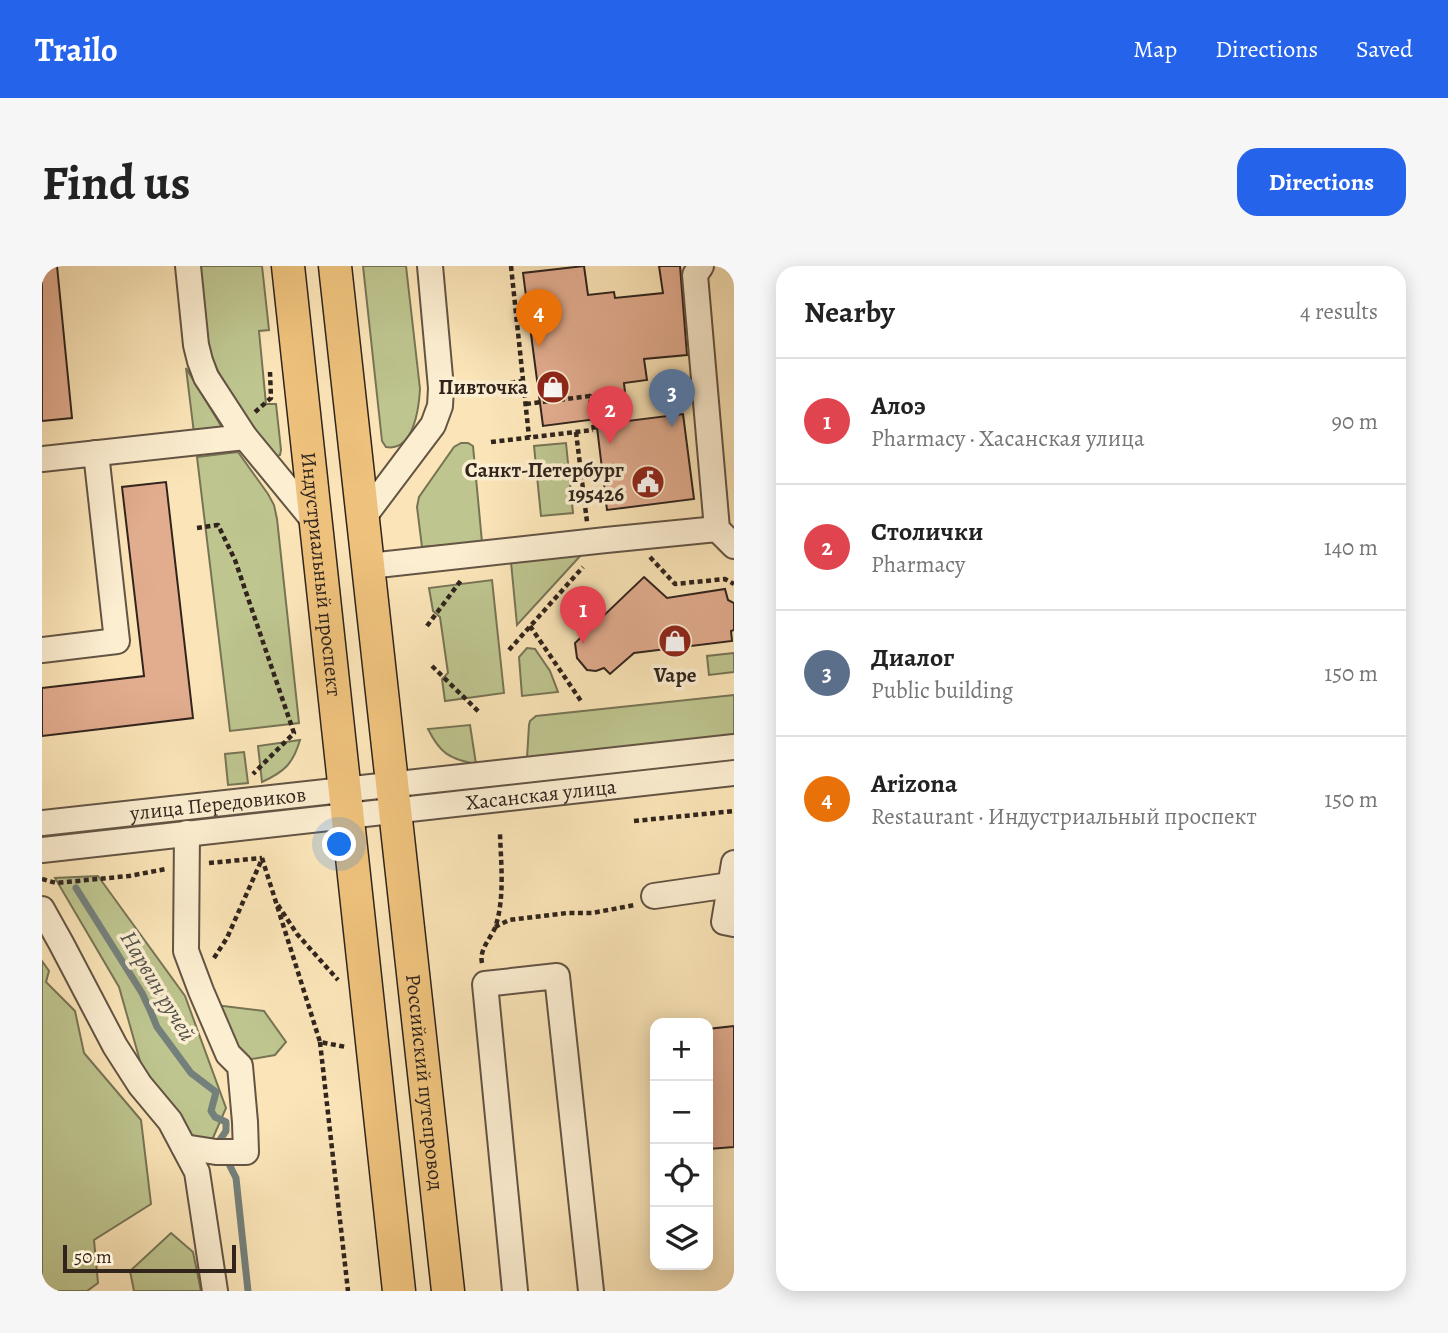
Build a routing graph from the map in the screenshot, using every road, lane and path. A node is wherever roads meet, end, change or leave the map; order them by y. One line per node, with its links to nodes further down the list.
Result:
1 (188, 266): 12 (street)
2 (288, 266): 18 (main road, Индустриальный проспект)
3 (335, 266): 17 (main road)
4 (430, 266): 17 (street)
5 (511, 266): 8 (path)
6 (701, 266): 20 (street)
7 (270, 370): 12 (path)
8 (523, 381): 9 (path); 10 (path)
9 (485, 386)
10 (526, 404): 11 (path); 13 (path)
11 (577, 435): 13 (path); 21 (path)
12 (245, 437): 15 (street); 18 (street)
13 (529, 437): 14 (path)
14 (491, 442)
15 (96, 453): 16 (street); 28 (street)
16 (42, 458)
17 (363, 518): 23 (main road)
18 (315, 522): 37 (main road, Индустриальный проспект)
19 (197, 528): 34 (path)
20 (726, 538): 21 (street)
21 (598, 541): 23 (street); 27 (path)
22 (642, 549): 25 (path)
23 (369, 566): 36 (main road)
24 (465, 575): 26 (path)
25 (734, 584)
26 (427, 626)
27 (530, 626): 29 (path); 31 (path)
28 (42, 650)
29 (509, 650)
30 (432, 666): 32 (path)
31 (582, 701)
32 (479, 712)
33 (734, 747): 36 (street, Хасанская улица)
34 (253, 774)
35 (734, 774): 36 (street, Хасанская улица)
36 (394, 797): 37 (street, Хасанская улица); 62 (main road, Российский путепровод)
37 (345, 802): 40 (street, улица Передовиков); 41 (street, улица Передовиков); 57 (main road, Индустриальный проспект)
38 (734, 811): 39 (path)
39 (634, 821)
40 (42, 823)
41 (187, 834): 43 (street, улица Передовиков); 45 (street)
42 (500, 834): 52 (path)
43 (42, 850)
44 (262, 858): 45 (path); 49 (path); 54 (path)
45 (186, 865): 47 (path); 54 (street)
46 (732, 874): 48 (street); 51 (street)
47 (42, 879)
48 (653, 896): 52 (path)
49 (275, 902): 53 (path); 56 (path)
50 (42, 909): 58 (street)
51 (734, 924)
52 (495, 927): 55 (path)
53 (339, 981)
54 (199, 984): 58 (street)
55 (485, 985): 63 (street); 64 (street)
56 (320, 1042): 57 (path); 60 (path)
57 (359, 1046): 61 (main road)
58 (184, 1147): 59 (street)
59 (215, 1291)
60 (348, 1291)
61 (399, 1291)
62 (448, 1291)
63 (515, 1291)
64 (591, 1291)

